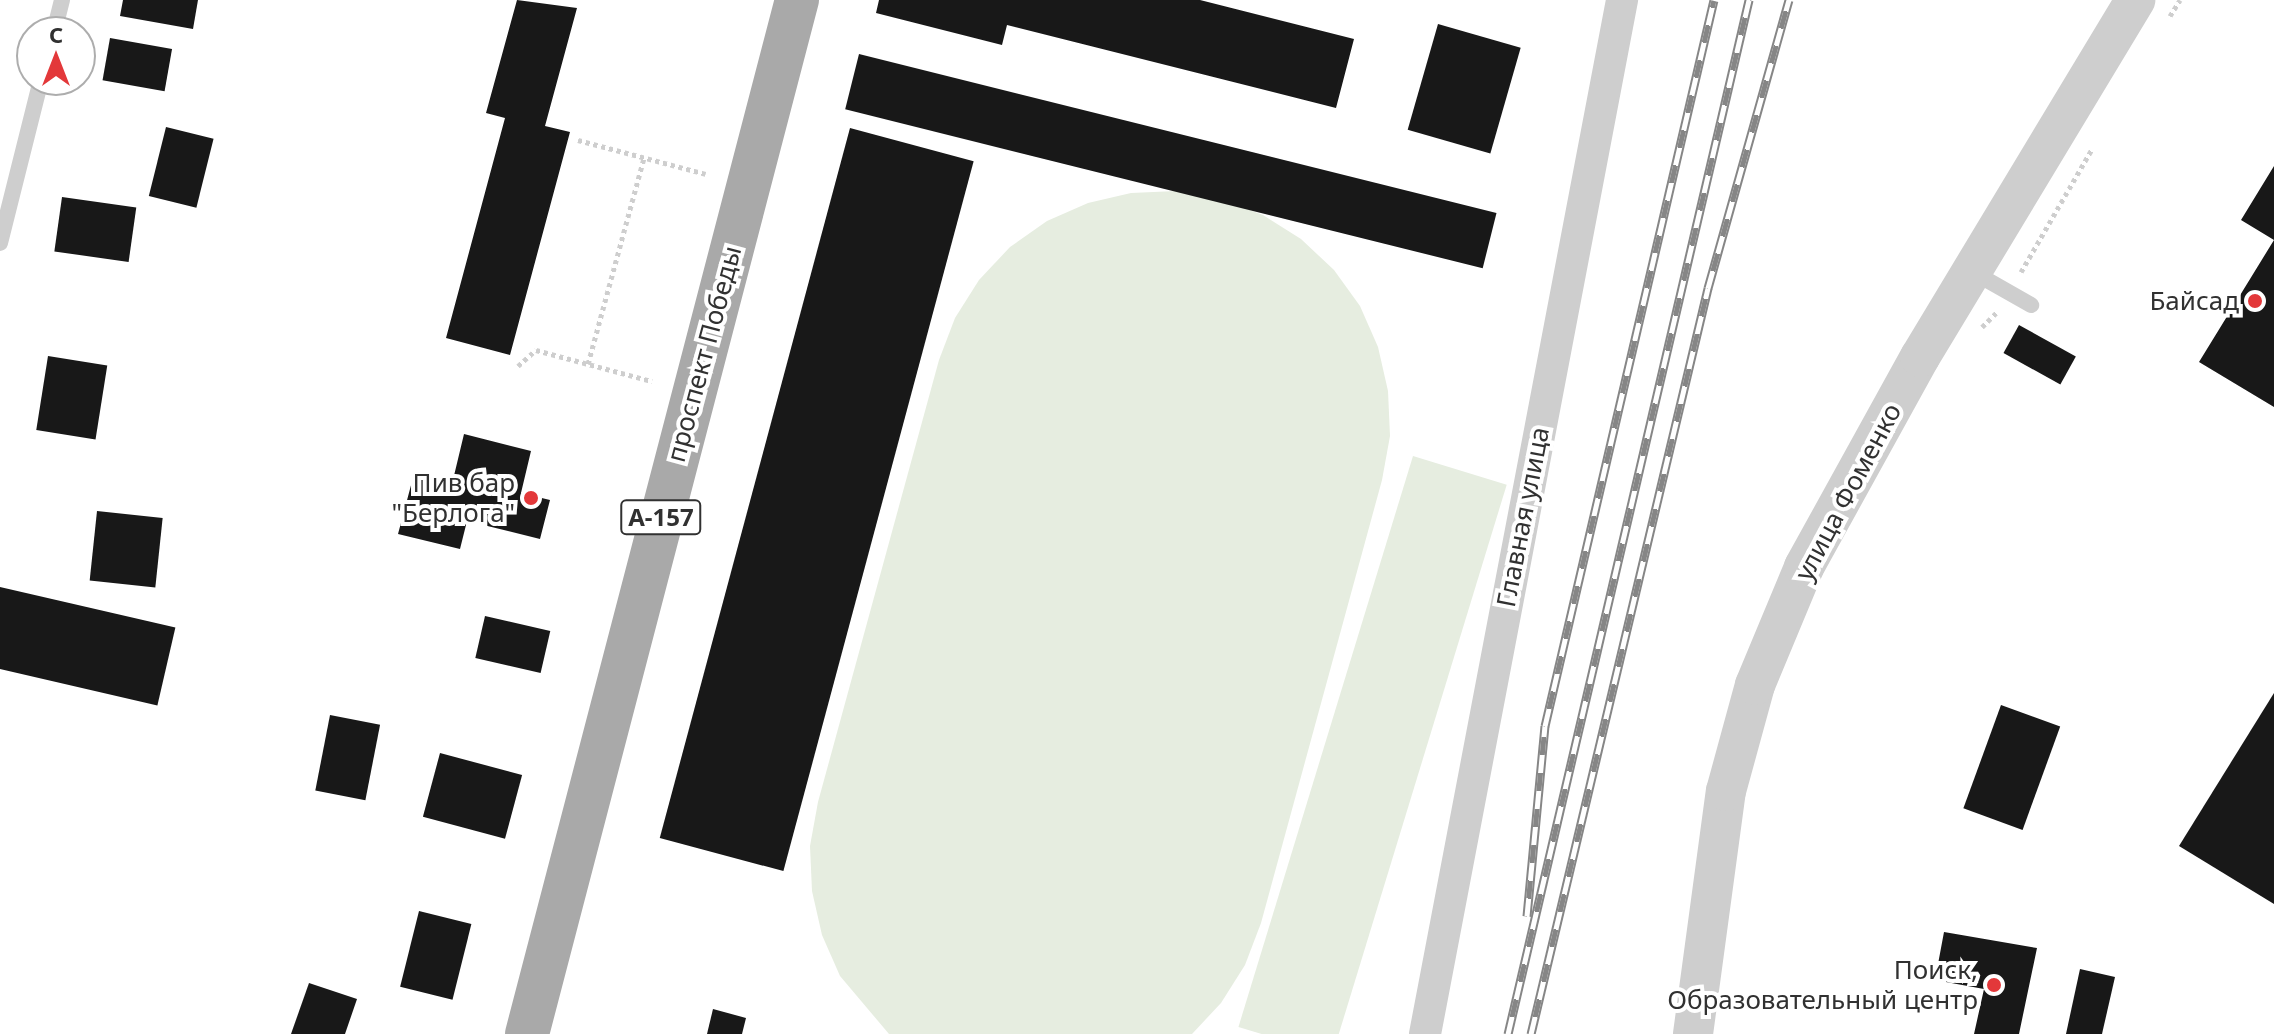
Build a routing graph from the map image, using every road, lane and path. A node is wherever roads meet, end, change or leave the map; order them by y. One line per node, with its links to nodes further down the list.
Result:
1 (797, 0): 19 (main road, проспект Победы / А-157)
2 (1622, 0): 20 (street, Главная улица)
3 (2135, 0): 12 (street, улица Фоменко)
4 (2180, 0): 5 (path)
5 (2164, 27)
6 (37, 96): 11 (lane)
7 (578, 140): 9 (path)
8 (2094, 146): 13 (path)
9 (644, 158): 10 (path); 16 (path)
10 (706, 174)
11 (0, 243)
12 (1972, 272): 13 (lane); 21 (street, улица Фоменко)
13 (2009, 292): 14 (lane); 15 (path)
14 (2031, 305)
15 (1971, 335)
16 (588, 364): 17 (path); 18 (path)
17 (518, 366)
18 (652, 381)
19 (527, 1034)
20 (1425, 1034)
21 (1693, 1034)

